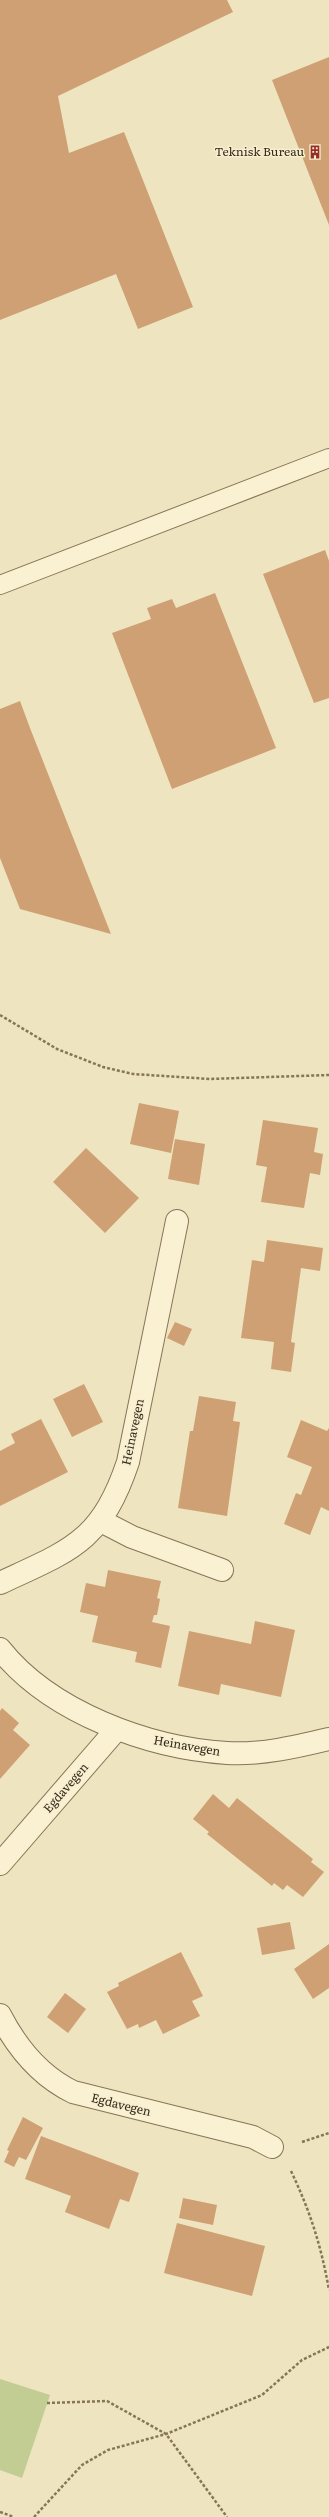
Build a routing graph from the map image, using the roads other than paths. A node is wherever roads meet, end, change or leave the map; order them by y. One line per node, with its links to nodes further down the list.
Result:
1 (329, 458): 2 (lane)
2 (0, 585)
3 (177, 1221): 4 (street, Heinavegen)
4 (101, 1521): 5 (street); 6 (street, Heinavegen)
5 (222, 1570)
6 (0, 1583)
7 (0, 1649): 8 (street, Heinavegen)
8 (116, 1730): 9 (street, Heinavegen); 10 (street, Egdavegen)
9 (329, 1740)
10 (0, 1864)
11 (0, 2016): 12 (street, Egdavegen)
12 (272, 2147)

